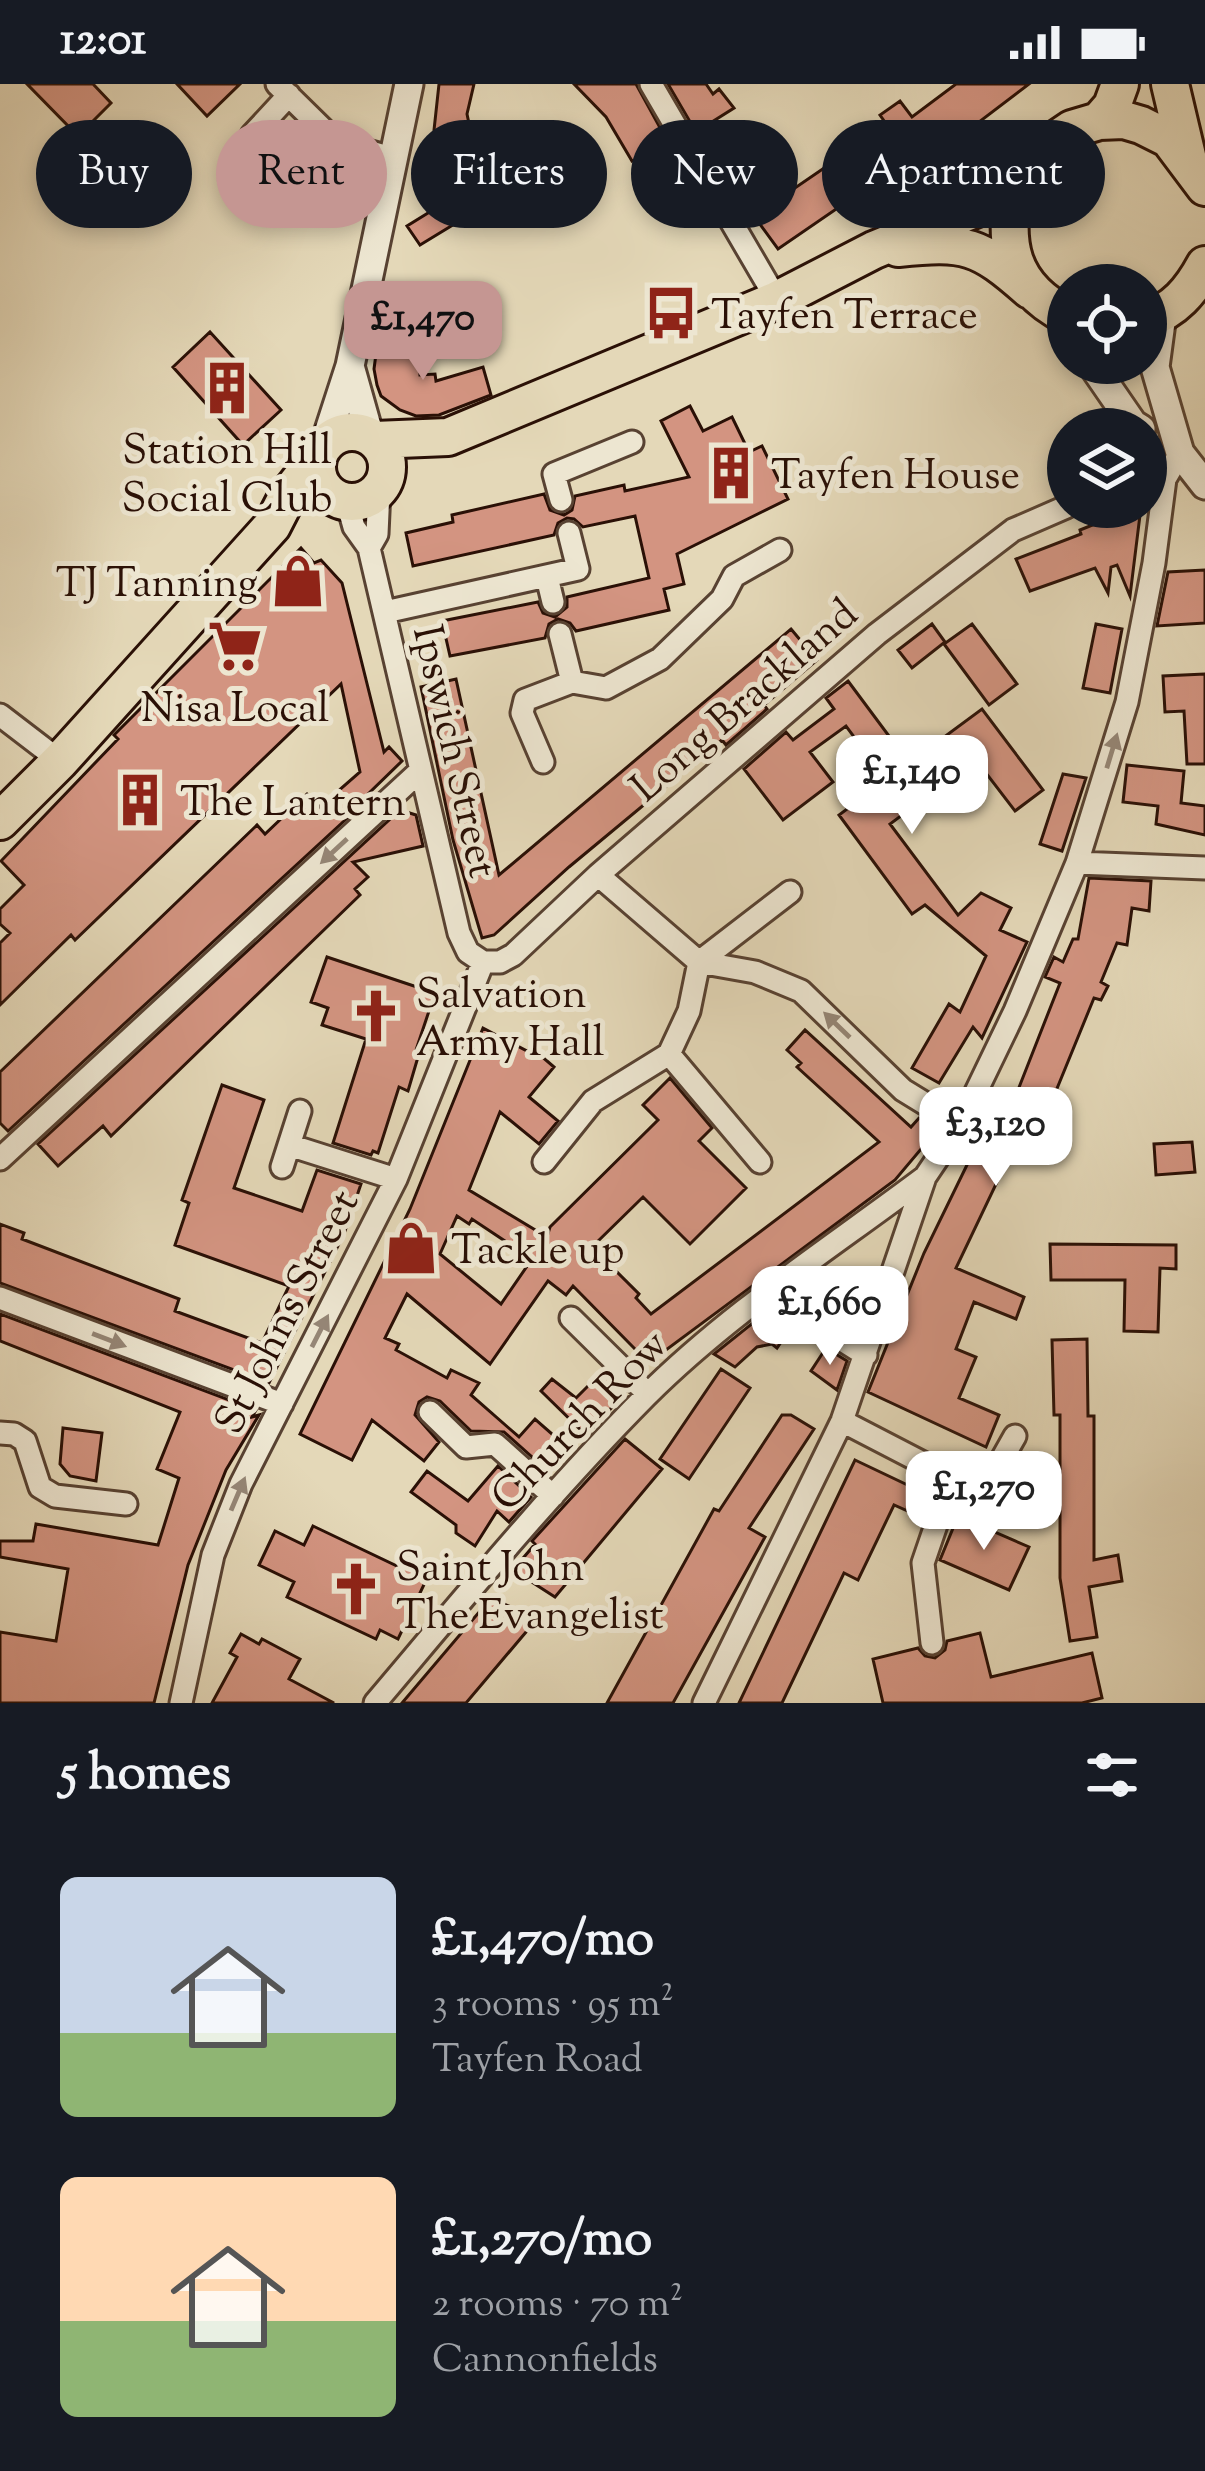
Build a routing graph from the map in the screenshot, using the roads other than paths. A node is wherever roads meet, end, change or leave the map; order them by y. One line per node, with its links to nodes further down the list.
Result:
1 (409, 84): 11 (street)
2 (651, 84): 17 (street)
3 (1120, 84): 8 (main road)
4 (1170, 84): 12 (main road)
5 (283, 90): 6 (street); 7 (street)
6 (262, 120)
7 (314, 120)
8 (1102, 120)
9 (1105, 122): 12 (main road)
10 (387, 157): 11 (street)
11 (392, 158): 21 (street)
12 (1201, 180)
13 (927, 228): 15 (main road)
14 (1008, 228): 18 (main road)
15 (874, 250): 17 (main road); 19 (main road)
16 (1202, 274): 20 (main road)
17 (777, 300): 23 (main road)
18 (1047, 301)
19 (1047, 304)
20 (1167, 309)
21 (350, 366): 24 (street); 27 (street)
22 (1160, 384): 28 (street)
23 (448, 437): 24 (main road); 30 (main road)
24 (372, 438): 27 (main road); 30 (main road)
25 (632, 442): 31 (street)
26 (1167, 445): 28 (street)
27 (321, 451): 30 (main road); 33 (main road)
28 (1180, 453): 29 (street); 47 (street, one-way to 28)
29 (1205, 485)
30 (363, 493): 33 (main road); 35 (street, Ipswich Street); 35 (street, Ipswich Street)
31 (561, 500)
32 (1047, 515): 49 (street, Long Brackland)
33 (272, 526): 43 (main road)
34 (569, 533): 37 (street)
35 (369, 548): 39 (street, Ipswich Street)
36 (780, 550): 41 (street)
37 (547, 578): 38 (street); 39 (street)
38 (553, 602)
39 (385, 612): 45 (street, Ipswich Street)
40 (560, 634): 41 (street)
41 (572, 682): 44 (street)
42 (0, 716): 43 (street)
43 (60, 760): 46 (main road)
44 (543, 761)
45 (420, 772): 51 (street, Ipswich Street); 57 (street, one-way to 57)
46 (0, 821)
47 (1077, 863): 48 (street); 55 (street)
48 (1205, 868)
49 (598, 875): 51 (street, Long Brackland); 52 (street)
50 (790, 892): 52 (street)
51 (483, 962): 62 (street, St Johns Street)
52 (699, 962): 53 (street); 55 (street, one-way to 52)
53 (669, 1054): 58 (street); 59 (street)
54 (300, 1112): 56 (street)
55 (960, 1125): 61 (street)
56 (289, 1144): 60 (street); 62 (street)
57 (0, 1159)
58 (544, 1162)
59 (760, 1162)
60 (281, 1167)
61 (925, 1177): 63 (street, Church Row); 66 (street)
62 (396, 1179): 68 (street, St Johns Street, one-way to 62)
63 (769, 1294): 66 (street); 67 (street, Church Row)
64 (0, 1298): 68 (street, one-way to 68)
65 (571, 1318): 67 (street)
66 (866, 1355): 70 (street)
67 (648, 1394): 74 (street, Church Row)
68 (281, 1404): 77 (street, St Johns Street, one-way to 68)
69 (430, 1412): 74 (street)
70 (842, 1420): 73 (street); 79 (street)
71 (0, 1433): 75 (street)
72 (1015, 1436): 73 (street)
73 (952, 1478): 76 (street)
74 (553, 1496): 78 (street, Church Row)
75 (126, 1504)
76 (932, 1642)
77 (181, 1703)
78 (375, 1703)
79 (704, 1703)

